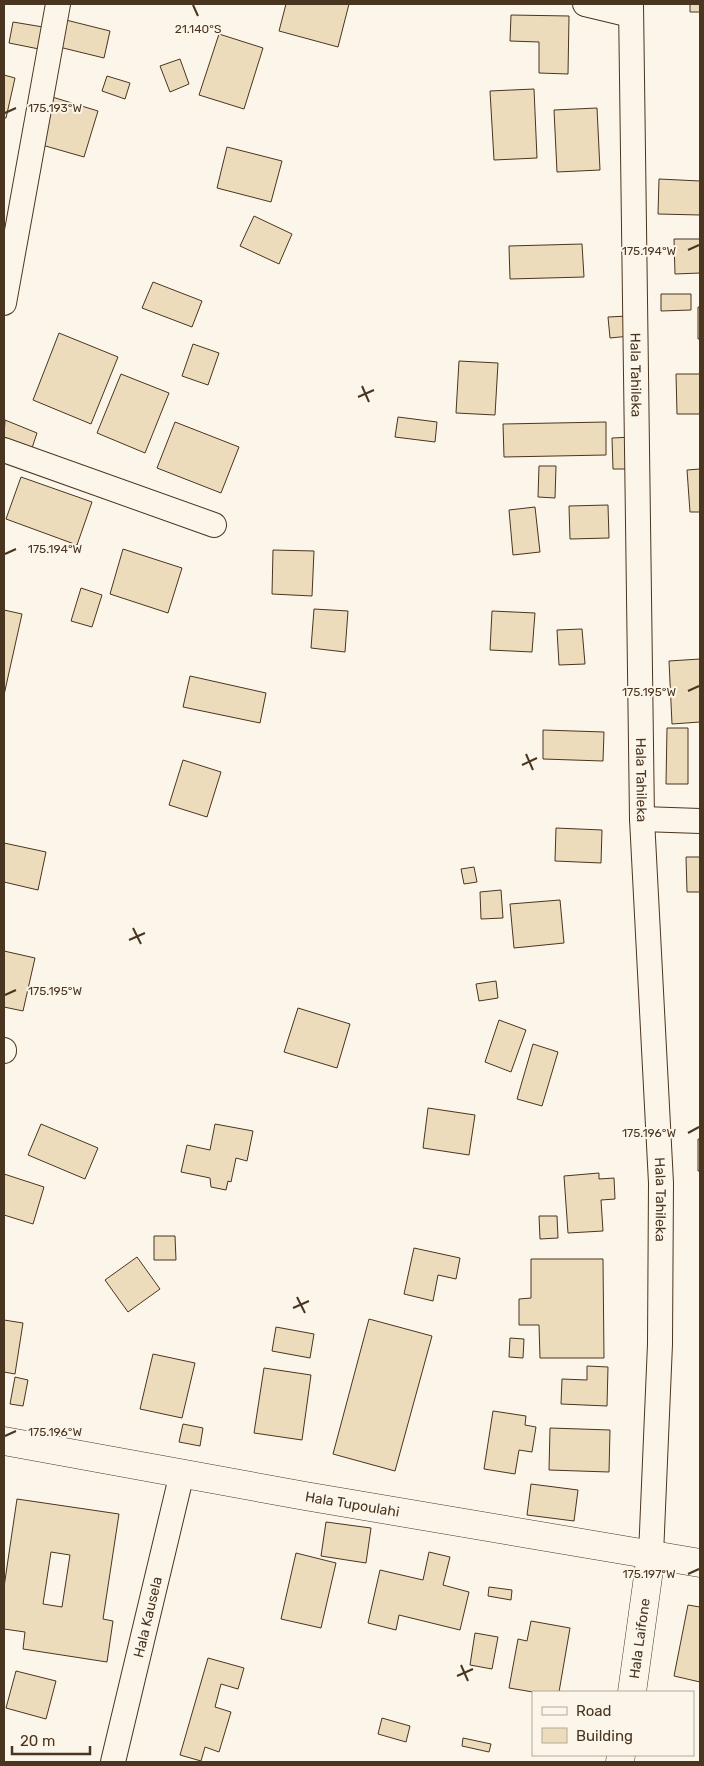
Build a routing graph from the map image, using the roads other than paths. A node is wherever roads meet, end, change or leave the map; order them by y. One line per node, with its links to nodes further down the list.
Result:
1 (58, 4): 4 (street)
2 (585, 4): 3 (street)
3 (631, 10): 7 (street, Hala Tahileka)
4 (4, 303)
5 (4, 450): 6 (street)
6 (214, 525)
7 (642, 819): 8 (street); 11 (street, Hala Tahileka)
8 (700, 821)
9 (4, 1441): 10 (main road, Hala Tupoulahi)
10 (182, 1473): 11 (main road, Hala Tupoulahi); 14 (street, Hala Kausela)
11 (652, 1555): 12 (main road, Hala Tupoulahi); 13 (main road, Hala Laifone)
12 (700, 1563)
13 (632, 1691)
14 (113, 1762)

